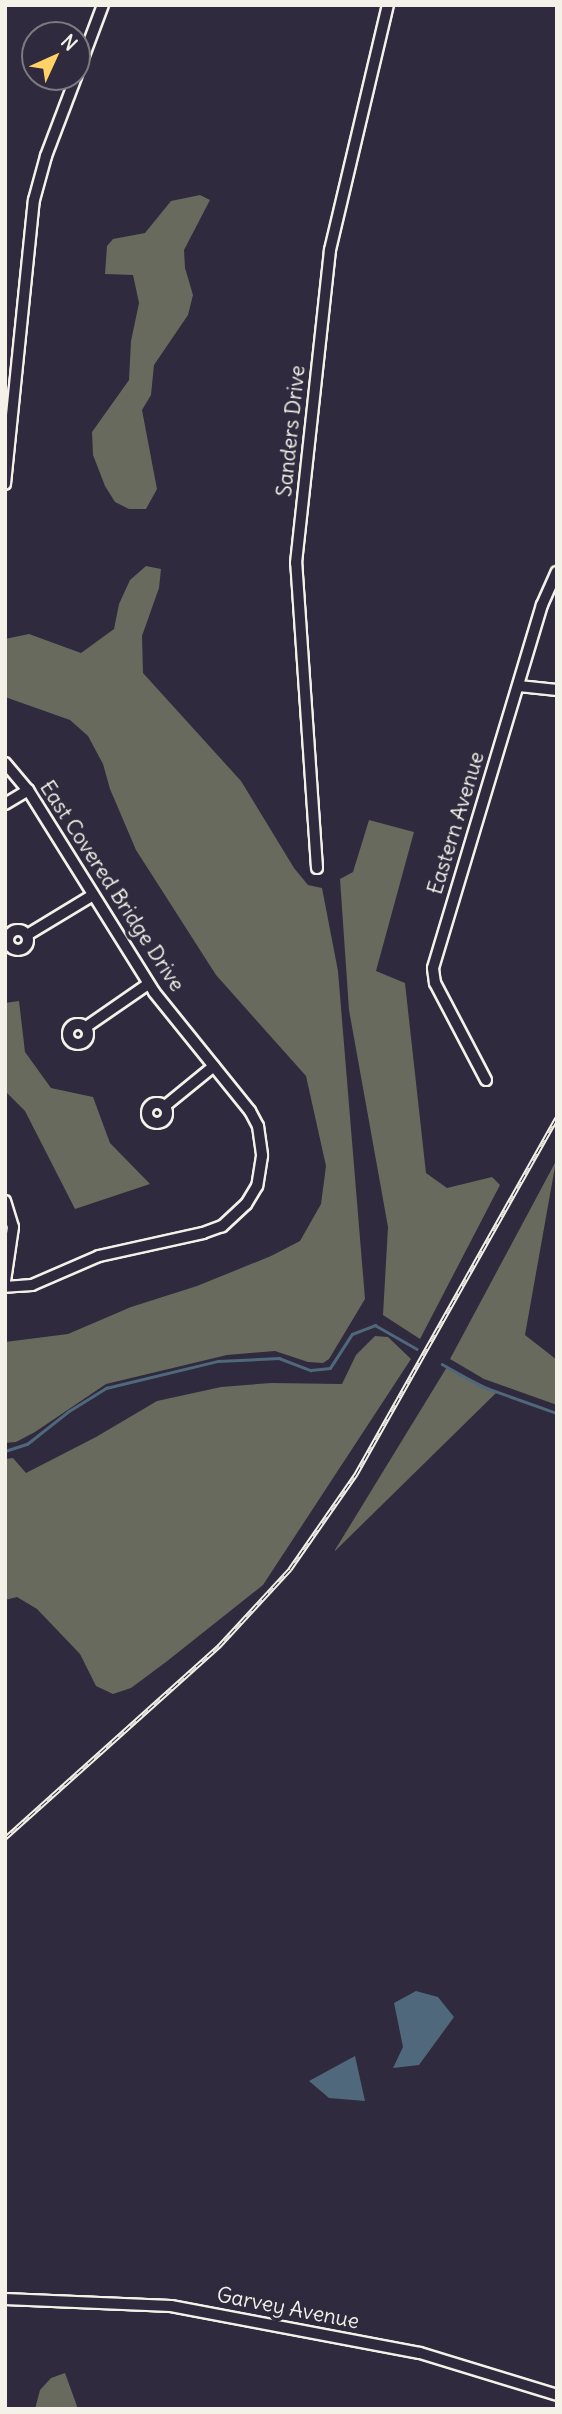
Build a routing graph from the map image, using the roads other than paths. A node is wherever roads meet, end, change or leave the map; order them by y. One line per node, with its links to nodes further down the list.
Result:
1 (103, 5): 3 (street)
2 (388, 5): 12 (street, Sanders Drive)
3 (91, 37)
4 (70, 91): 5 (street)
5 (5, 484)
6 (557, 572): 7 (street, Eastern Avenue)
7 (519, 686): 8 (street); 18 (street, Eastern Avenue)
8 (557, 690)
9 (5, 762): 10 (street, East Covered Bridge Drive)
10 (28, 790): 11 (street); 13 (street, East Covered Bridge Drive)
11 (5, 804)
12 (317, 868)
13 (93, 895): 14 (street); 15 (street, East Covered Bridge Drive)
14 (27, 935)
15 (148, 984): 16 (street); 17 (street, East Covered Bridge Drive)
16 (86, 1027)
17 (214, 1066): 19 (street); 22 (street, East Covered Bridge Drive)
18 (486, 1080)
19 (164, 1106)
20 (5, 1201): 21 (street)
21 (5, 1281)
22 (5, 1287)
23 (5, 2299): 24 (street, Garvey Avenue)
24 (557, 2395)

